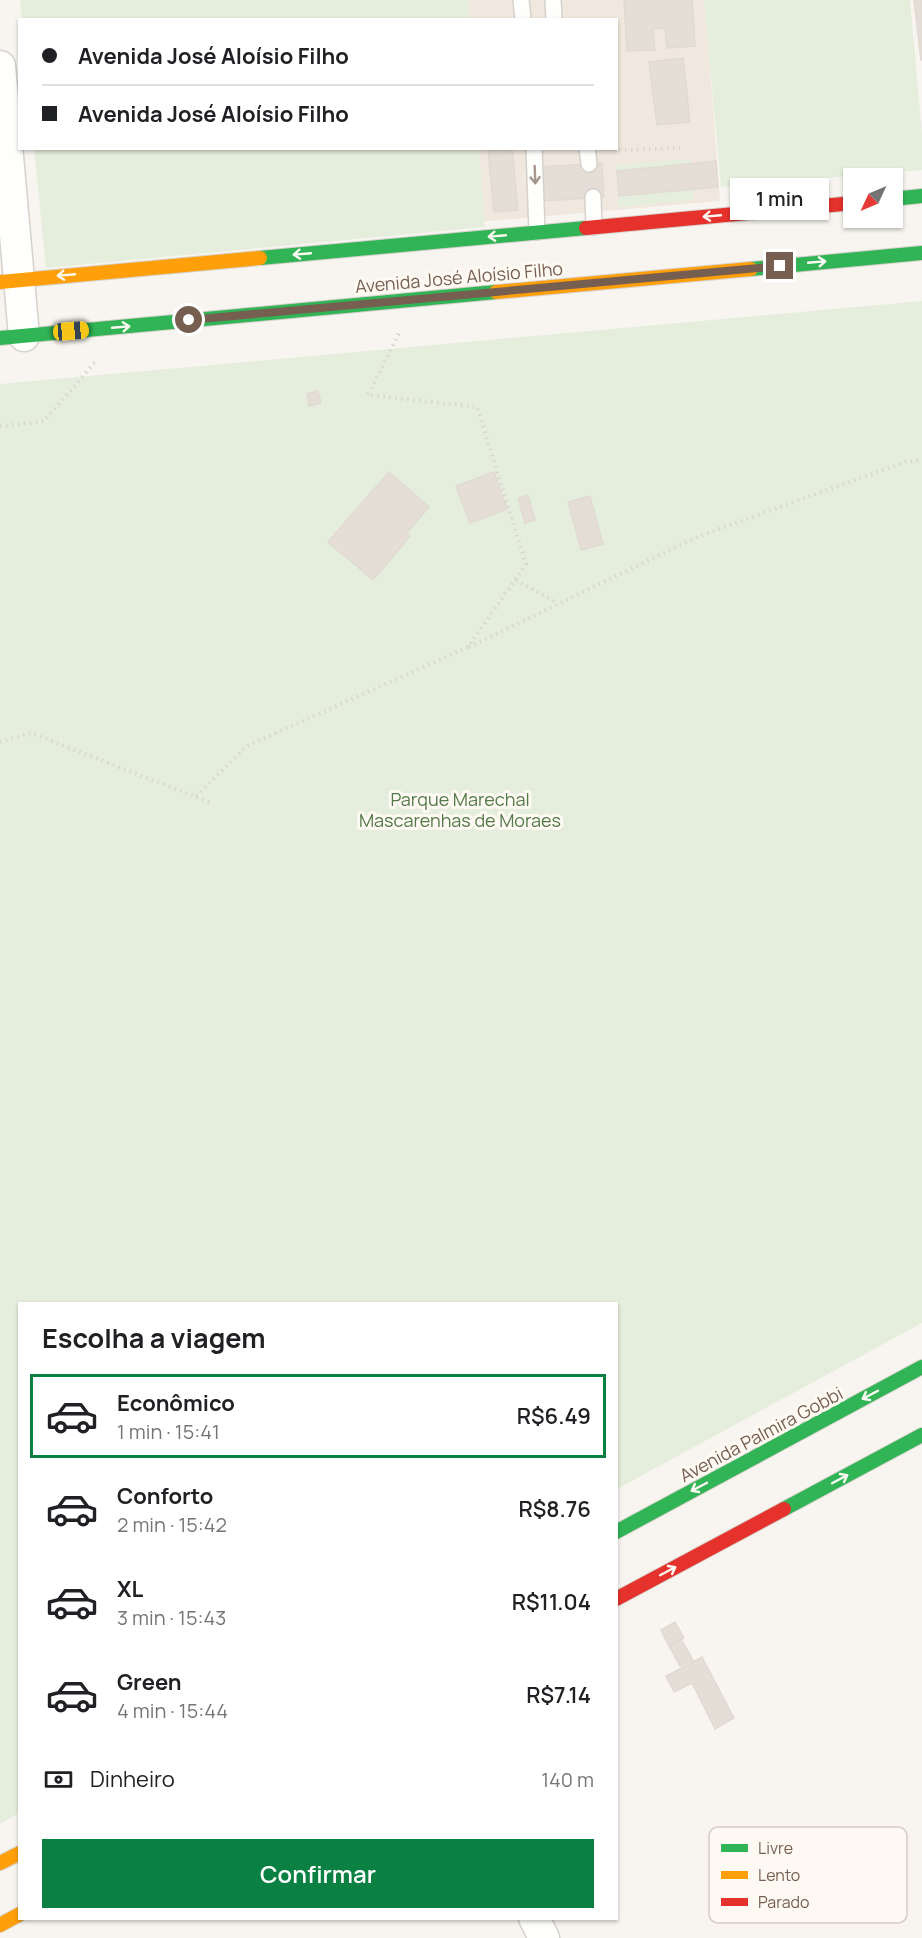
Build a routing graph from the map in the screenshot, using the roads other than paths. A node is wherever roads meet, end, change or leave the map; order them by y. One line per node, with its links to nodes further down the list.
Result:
1 (521, 0): 3 (lane)
2 (553, 0): 4 (lane)
3 (523, 18)
4 (554, 18)
5 (0, 66): 14 (street)
6 (534, 150): 12 (lane, one-way to 12)
7 (922, 196): 9 (street)
8 (592, 197): 11 (lane)
9 (903, 198)
10 (843, 204): 11 (street, Avenida José Aloísio Filho, one-way to 11)
11 (594, 227): 12 (street, Avenida José Aloísio Filho)
12 (537, 232): 14 (street, Avenida José Aloísio Filho, one-way to 14)
13 (922, 253): 15 (street, Avenida José Aloísio Filho, one-way to 13)
14 (9, 281): 15 (street)
15 (12, 337)
16 (922, 1367): 18 (street, Avenida Palmira Gobbi, one-way to 18)
17 (922, 1435): 19 (street, one-way to 17)
18 (618, 1531)
19 (618, 1598)
20 (18, 1854): 21 (street)
21 (0, 1863)
22 (18, 1915): 24 (street)
23 (535, 1920): 25 (street)
24 (0, 1924)
25 (544, 1938)

